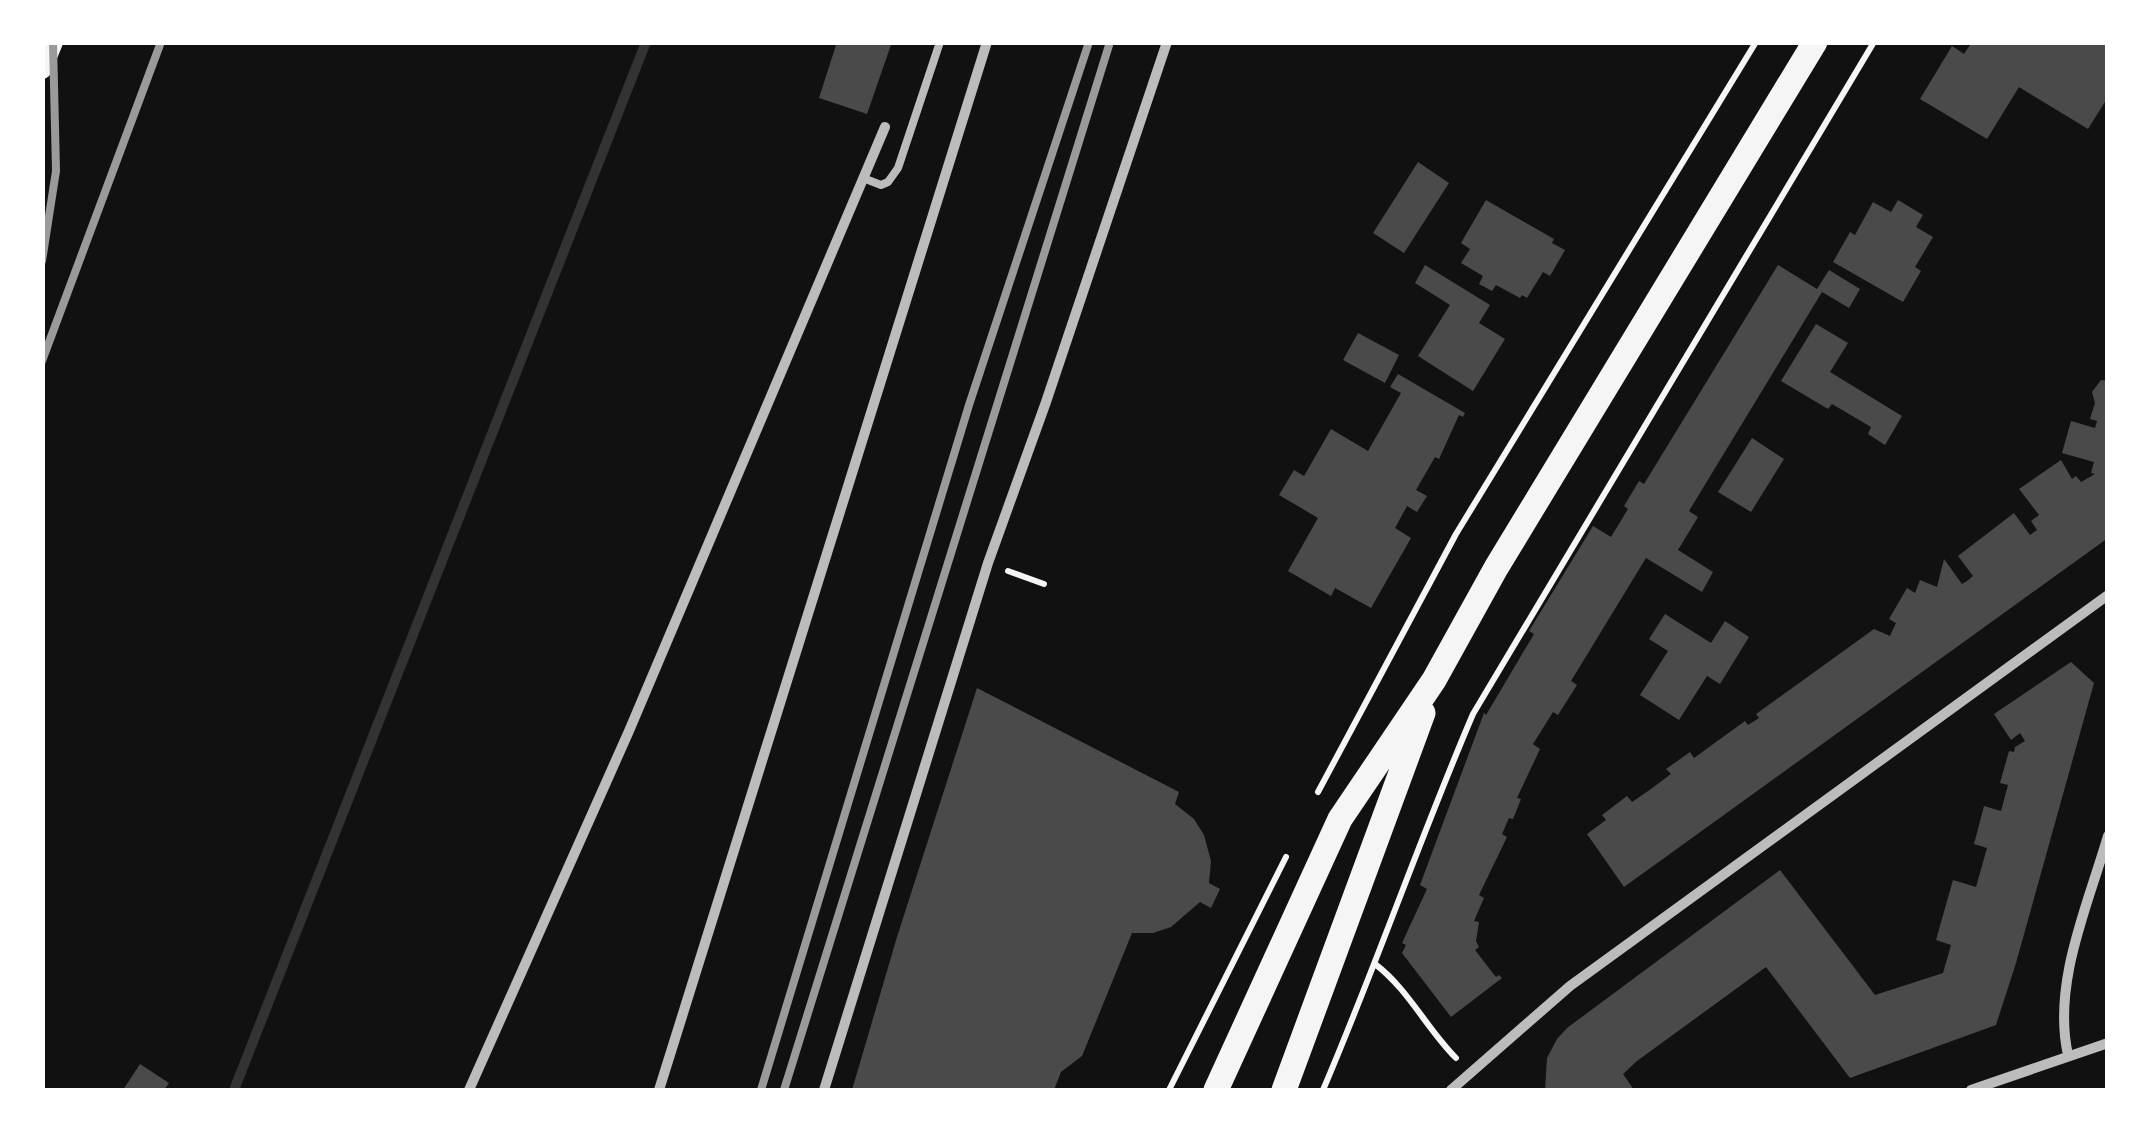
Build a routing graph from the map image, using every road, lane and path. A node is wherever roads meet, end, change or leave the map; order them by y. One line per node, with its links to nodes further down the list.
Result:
1 (52, 42): 8 (main road)
2 (940, 42): 10 (lane)
3 (987, 42): 24 (street)
4 (1167, 42): 25 (street)
5 (1756, 42): 15 (path)
6 (1815, 42): 14 (main road)
7 (1874, 42): 18 (path)
8 (42, 69)
9 (885, 127): 10 (street)
10 (863, 178): 23 (street)
11 (1018, 574): 12 (path)
12 (1044, 584)
13 (2108, 595): 21 (street)
14 (1434, 680): 27 (main road); 28 (main road)
15 (1310, 808)
16 (2108, 836): 20 (street)
17 (1294, 841): 26 (path)
18 (1375, 964): 21 (path); 29 (path)
19 (2108, 1043): 20 (street)
20 (2068, 1055): 22 (street)
21 (1471, 1073): 30 (street)
22 (2006, 1084): 31 (street)
23 (470, 1090)
24 (659, 1090)
25 (824, 1090)
26 (1169, 1090)
27 (1216, 1090)
28 (1284, 1090)
29 (1323, 1090)
30 (1451, 1090)
31 (1971, 1090)

